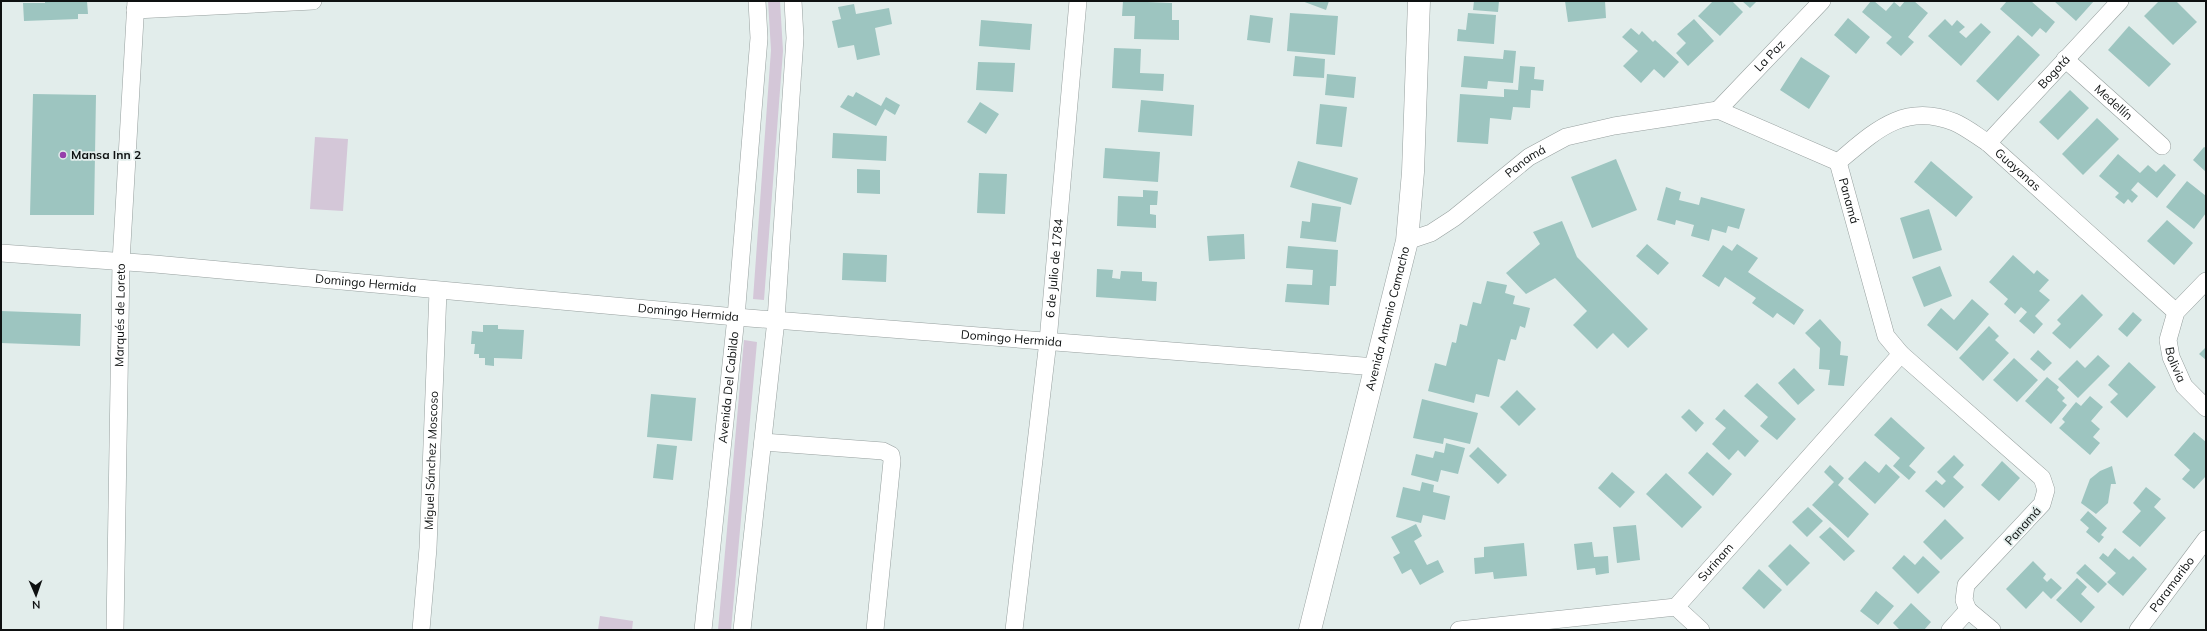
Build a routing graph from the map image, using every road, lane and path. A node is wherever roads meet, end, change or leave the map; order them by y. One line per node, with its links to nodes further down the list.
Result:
1 (313, 1): 8 (street)
2 (757, 1): 20 (street, Avenida Del Cabildo)
3 (793, 1): 21 (street)
4 (1078, 1): 22 (street, 6 de Julio de 1784)
5 (1419, 1): 14 (street, Avenida Antonio Camacho)
6 (1822, 1): 10 (street, La Paz)
7 (2120, 1): 9 (street, Bogotá)
8 (136, 6): 16 (street, Marqués de Loreto)
9 (2065, 59): 11 (street, Bogotá); 12 (street, Medellín)
10 (1718, 110): 13 (street, Panamá); 14 (street, Panamá)
11 (1988, 143): 13 (street, Guayanas); 19 (street, Guayanas)
12 (2162, 146)
13 (1838, 162): 23 (street, Panamá)
14 (1407, 240): 24 (street, Avenida Antonio Camacho)
15 (1, 253): 16 (street, Domingo Hermida)
16 (121, 262): 18 (street, Domingo Hermida); 31 (street, Marqués de Loreto)
17 (2206, 281): 19 (street)
18 (438, 291): 20 (street, Domingo Hermida); 32 (street, Miguel Sánchez Moscoso)
19 (2176, 312): 25 (street, Bolivia)
20 (736, 318): 21 (street, Domingo Hermida); 33 (street, Avenida Del Cabildo)
21 (776, 320): 22 (street, Domingo Hermida); 26 (street)
22 (1048, 341): 24 (street, Domingo Hermida); 36 (street, 6 de Julio de 1784)
23 (1901, 354): 28 (street, Surinam); 29 (street, Panamá)
24 (1376, 367): 37 (street, Avenida Antonio Camacho)
25 (2206, 408)
26 (763, 442): 34 (street); 35 (street)
27 (2206, 539): 42 (street, Paramaribo)
28 (1676, 607): 30 (street); 39 (street)
29 (1968, 610): 40 (street); 41 (street)
30 (1522, 627): 38 (street)
31 (115, 630)
32 (421, 630)
33 (703, 630)
34 (742, 630)
35 (875, 630)
36 (1014, 630)
37 (1310, 630)
38 (1459, 630)
39 (1701, 630)
40 (1950, 630)
41 (1992, 630)
42 (2138, 630)

